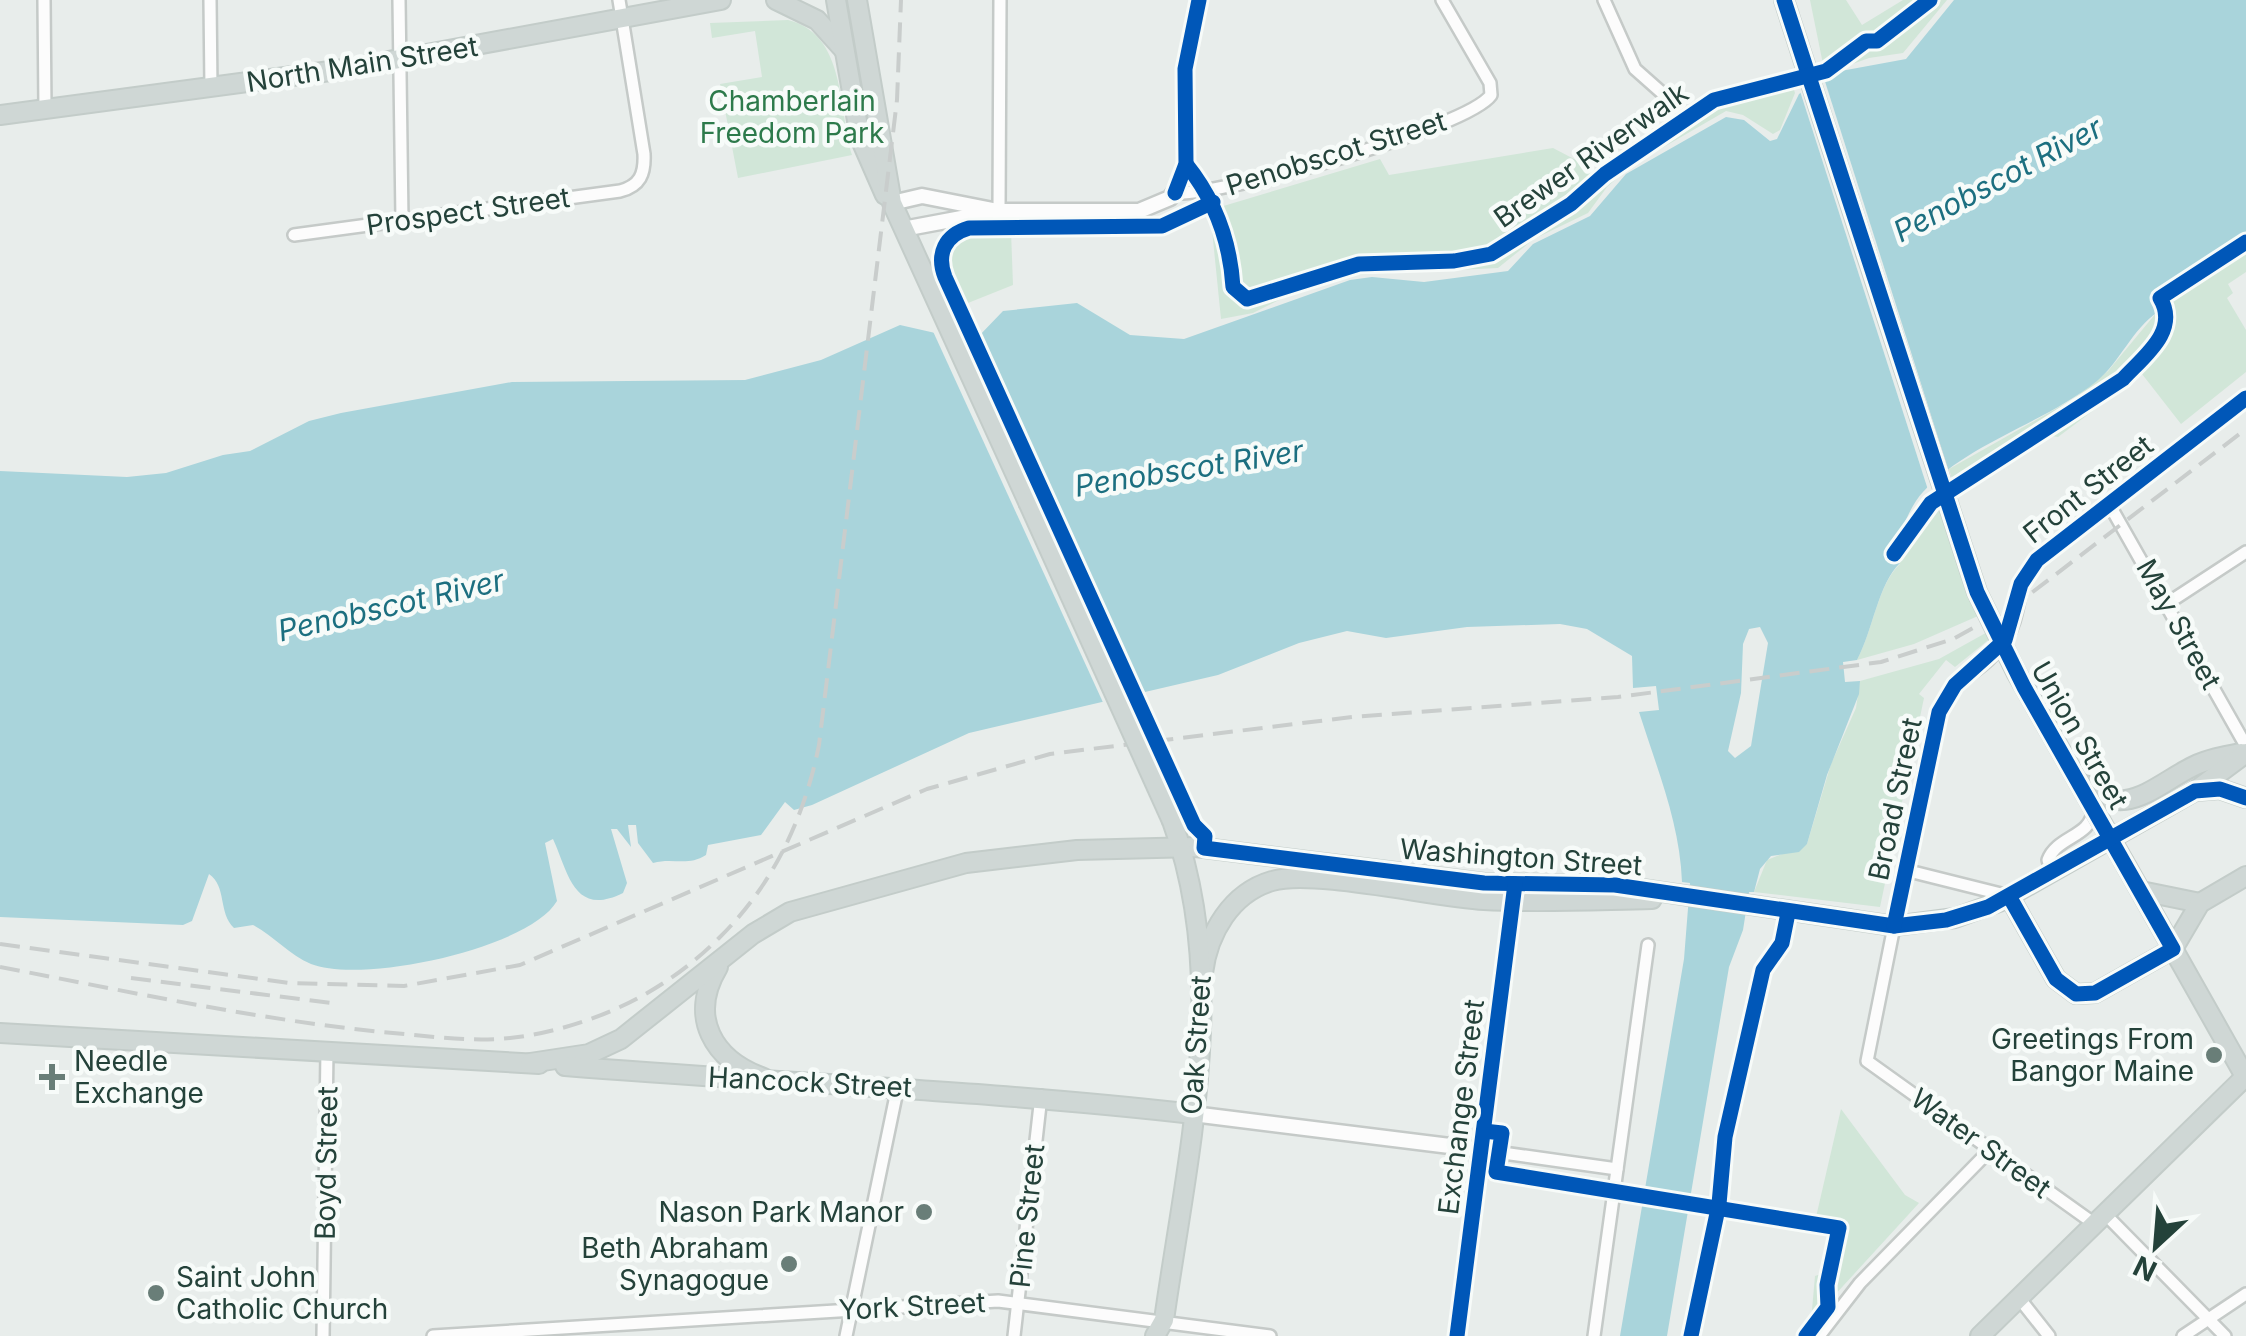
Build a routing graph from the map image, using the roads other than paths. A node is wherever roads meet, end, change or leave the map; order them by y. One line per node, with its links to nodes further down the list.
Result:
1 (44, 0): 18 (street)
2 (210, 0): 16 (street)
3 (399, 0): 15 (street)
4 (721, 0): 13 (main road, North Main Street)
5 (776, 0): 14 (main road)
6 (836, 0): 14 (main road)
7 (858, 0): 21 (main road)
8 (1000, 0): 22 (street)
9 (1200, 0): 20 (street)
10 (1442, 0): 20 (street, Penobscot Street)
11 (1604, 0): 17 (street)
12 (1784, 0): 32 (main road, Union Street, bridge)
13 (620, 9): 15 (main road, North Main Street); 23 (street, Prospect Street)
14 (844, 50): 21 (main road)
15 (399, 60): 16 (main road, North Main Street); 23 (street)
16 (212, 88): 18 (main road, North Main Street)
17 (1670, 100)
18 (45, 109): 19 (main road, North Main Street)
19 (0, 115)
20 (1176, 193): 22 (street, Penobscot Street)
21 (892, 203): 22 (street); 24 (main road, Oak Street)
22 (999, 211): 24 (street)
23 (402, 220): 25 (street, Prospect Street)
24 (904, 229): 35 (main road, Oak Street, bridge)
25 (294, 235)
26 (2246, 398): 27 (street, Front Street)
27 (2109, 504): 29 (street, May Street); 30 (street, Front Street)
28 (2246, 552): 29 (street)
29 (2168, 603): 31 (street, May Street)
30 (1999, 646): 36 (street, Broad Street); 37 (street)
31 (2246, 750): 32 (main road, bridge); 33 (main road, Washington Street)
32 (2073, 773): 39 (main road, Union Street, bridge)
33 (2195, 791): 34 (main road); 37 (main road, Washington Street)
34 (2246, 798)
35 (1180, 847): 40 (main road, Washington Street); 47 (main road, Washington Street); 48 (main road, Oak Street)
36 (1905, 870): 41 (street); 44 (street, Broad Street)
37 (2052, 872): 41 (main road, Washington Street)
38 (2246, 876): 42 (main road)
39 (2140, 891): 42 (main road); 46 (main road, Union Street)
40 (1514, 892): 43 (main road, Washington Street); 48 (main road, Washington Street); 58 (street, Exchange Street)
41 (2009, 896): 44 (main road, Washington Street); 46 (main road)
42 (2200, 903): 46 (main road)
43 (1788, 913): 44 (main road, Washington Street); 76 (street)
44 (1894, 926): 51 (street, Broad Street)
45 (1648, 945): 60 (street)
46 (2173, 948): 53 (main road, Union Street)
47 (724, 959): 52 (main road, Washington Street); 54 (main road)
48 (1203, 974): 57 (main road, Oak Street)
49 (0, 1032): 50 (main road, Hancock Street)
50 (326, 1050): 52 (main road, Hancock Street); 69 (street, Boyd Street)
51 (1867, 1061): 59 (street, Water Street)
52 (530, 1064): 54 (main road, Hancock Street)
53 (2246, 1077): 61 (main road)
54 (781, 1082): 55 (main road, Hancock Street)
55 (898, 1086): 56 (main road, Hancock Street); 65 (street)
56 (1041, 1096): 57 (main road, Hancock Street); 64 (street, Pine Street)
57 (1192, 1114): 58 (street, Hancock Street); 68 (main road, Oak Street)
58 (1482, 1150): 60 (street, Hancock Street); 74 (street, Exchange Street)
59 (1991, 1150): 61 (street, Water Street); 77 (street)
60 (1617, 1169): 75 (street)
61 (2101, 1220): 63 (main road); 66 (street, Water Street)
62 (2246, 1294): 66 (street)
63 (2020, 1298): 78 (main road); 79 (street)
64 (1017, 1303): 65 (street, York Street); 68 (street, York Street); 72 (street, Pine Street)
65 (853, 1309): 67 (street, York Street); 71 (street)
66 (2206, 1318): 80 (street); 81 (street, Water Street)
67 (619, 1330): 70 (street, York Street)
68 (1163, 1331): 73 (street, York Street)
69 (323, 1336)
70 (433, 1336)
71 (846, 1336)
72 (1014, 1336)
73 (1270, 1336)
74 (1457, 1336)
75 (1594, 1336)
76 (1690, 1336)
77 (1818, 1336)
78 (1980, 1336)
79 (2049, 1336)
80 (2182, 1336)
81 (2225, 1336)

